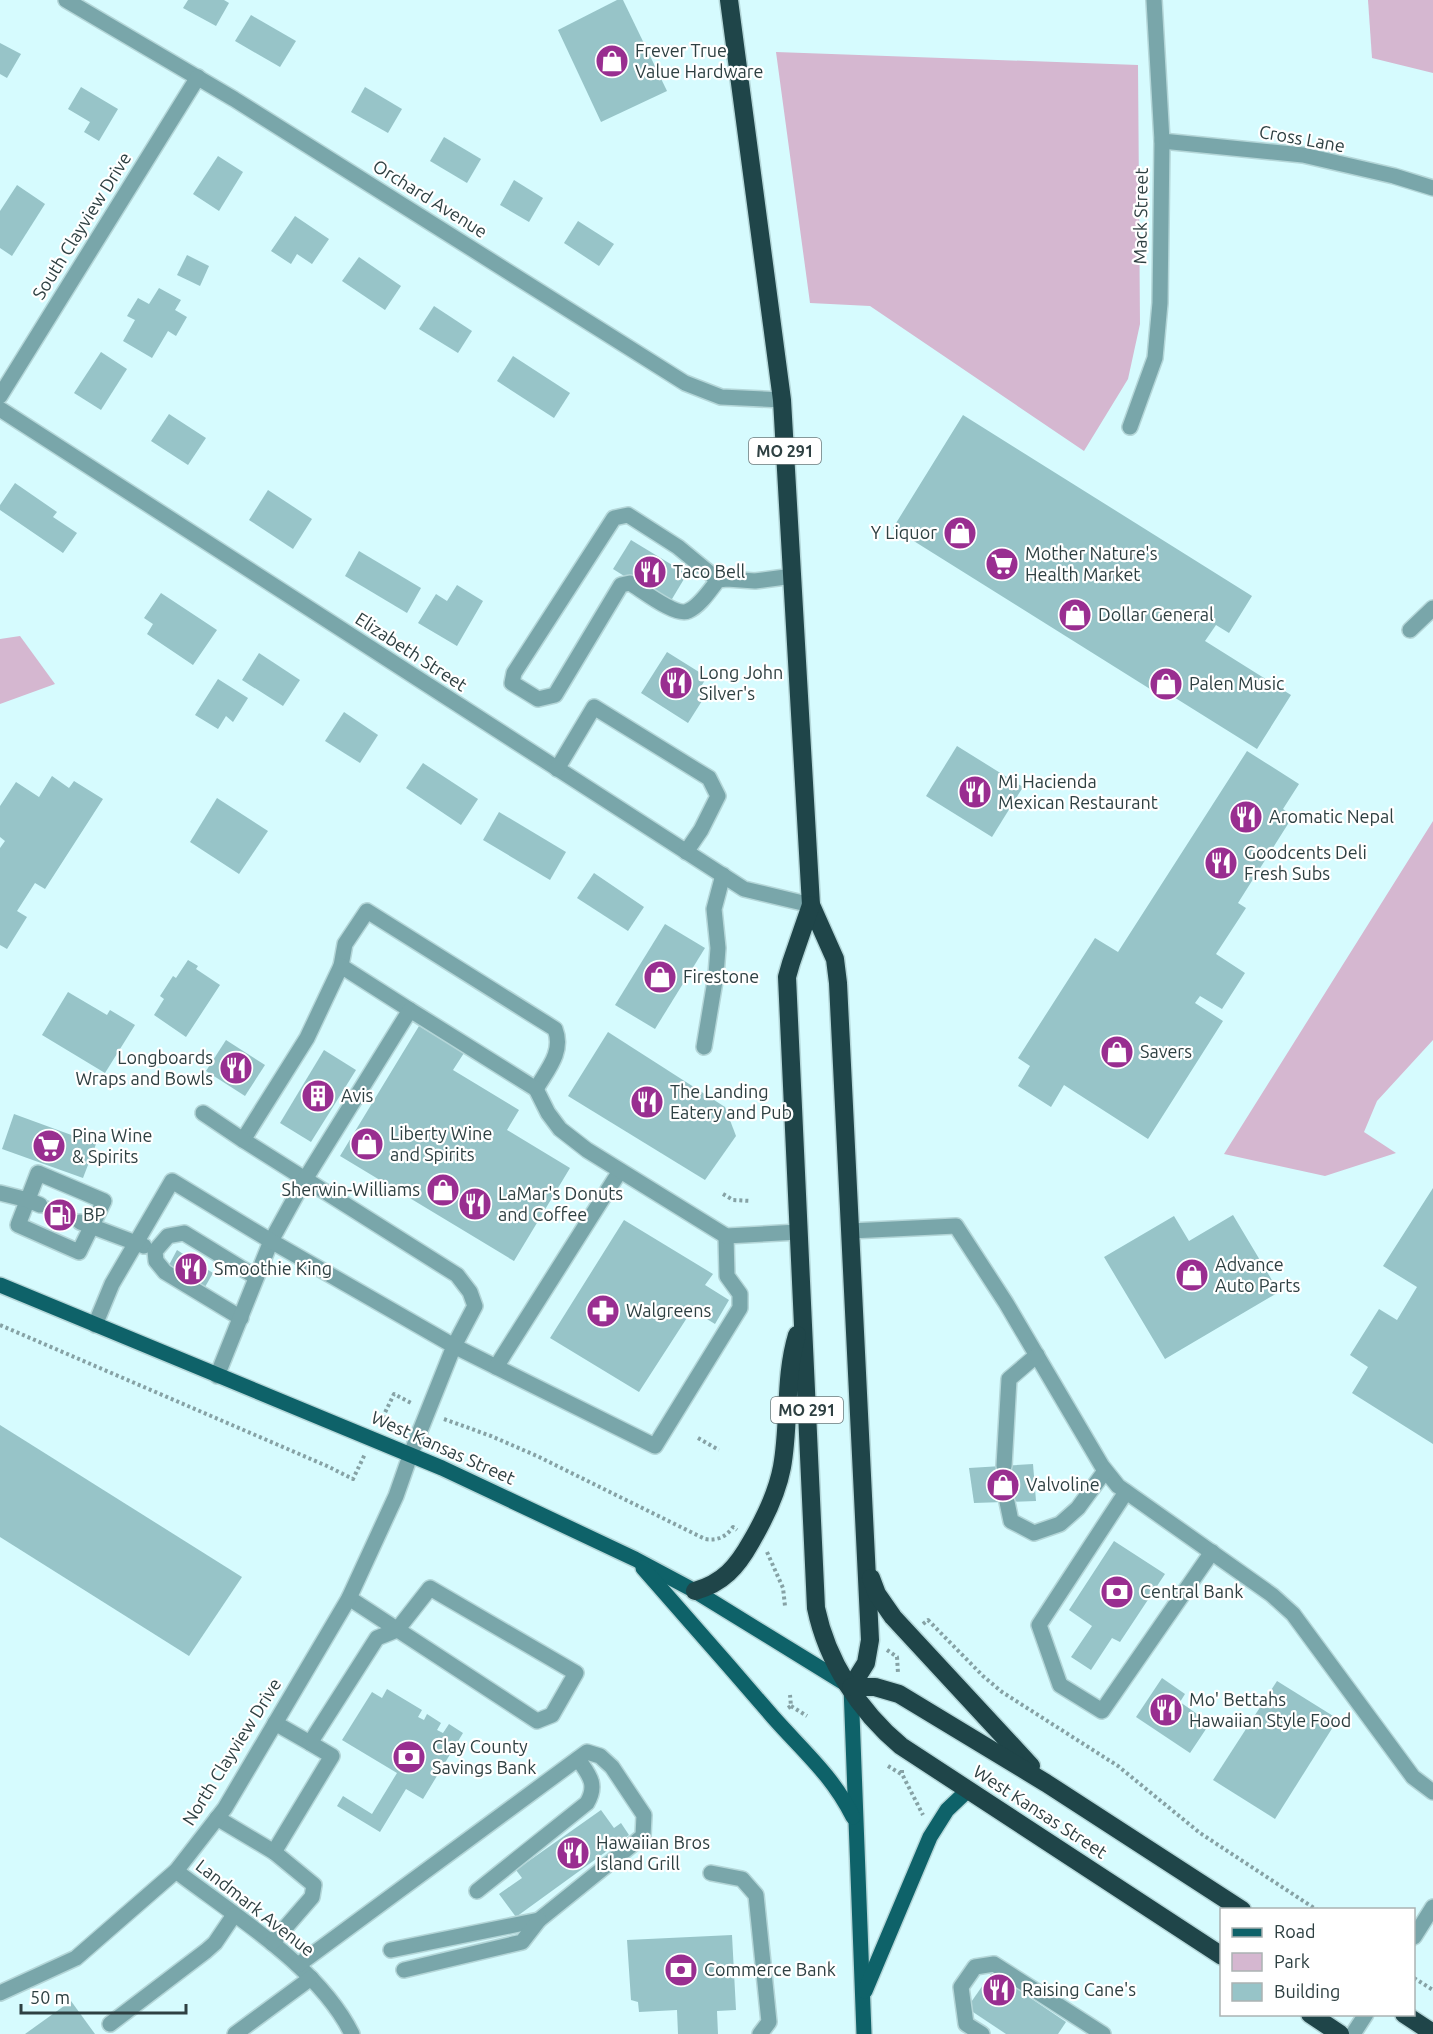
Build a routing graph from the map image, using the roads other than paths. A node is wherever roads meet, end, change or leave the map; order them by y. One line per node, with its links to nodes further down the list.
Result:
1 (66, 0): 4 (street, Orchard Avenue)
2 (729, 0): 8 (highway, MO 291)
3 (1154, 0): 5 (street, Mack Street)
4 (198, 77): 7 (street, South Clayview Drive); 8 (street, Orchard Avenue)
5 (1162, 141): 6 (street, Cross Lane); 10 (street, Mack Street)
6 (1433, 188)
7 (0, 396)
8 (782, 400): 11 (highway, MO 291)
9 (0, 409): 15 (street, Elizabeth Street)
10 (1130, 428)
11 (793, 576): 12 (street); 18 (highway, MO 291)
12 (718, 580): 12 (street)
13 (1433, 608): 14 (street)
14 (1410, 630)
15 (557, 769): 16 (street, Elizabeth Street); 16 (street)
16 (686, 852): 17 (street, Elizabeth Street)
17 (723, 875): 18 (street, Elizabeth Street); 21 (street)
18 (811, 905): 30 (highway, MO 291); 31 (highway, MO 291)
19 (341, 966): 20 (street); 22 (street); 24 (street)
20 (410, 1010): 22 (street); 26 (street)
21 (704, 1047)
22 (536, 1089): 25 (street)
23 (202, 1113): 24 (street)
24 (243, 1140): 26 (street)
25 (620, 1171): 32 (street); 43 (street)
26 (304, 1181): 33 (street); 41 (street, North Clayview Drive)
27 (0, 1193): 28 (street)
28 (34, 1203): 29 (street); 29 (street)
29 (86, 1224): 34 (street)
30 (850, 1231): 42 (street); 52 (highway, MO 291)
31 (798, 1232): 32 (street); 39 (highway, MO 291)
32 (726, 1236): 43 (street)
33 (271, 1241): 34 (street); 36 (street); 41 (street)
34 (135, 1242): 35 (street); 40 (street)
35 (155, 1251): 36 (street); 38 (street)
36 (256, 1277): 38 (street)
37 (0, 1285): 40 (main road, West Kansas Street)
38 (241, 1318): 44 (street)
39 (802, 1319): 53 (highway); 56 (highway, MO 291)
40 (95, 1324): 44 (main road, West Kansas Street)
41 (454, 1346): 43 (street); 45 (street, North Clayview Drive)
42 (1037, 1355): 46 (street); 47 (street)
43 (496, 1367)
44 (217, 1376): 45 (main road, West Kansas Street)
45 (410, 1456): 51 (main road, West Kansas Street); 54 (street, North Clayview Drive)
46 (1004, 1461)
47 (1105, 1471): 48 (street); 49 (street)
48 (1126, 1492): 50 (street); 50 (street)
49 (1006, 1502)
50 (1212, 1552): 62 (street)
51 (635, 1559): 53 (main road, West Kansas Street); 64 (main road)
52 (866, 1563): 56 (highway, MO 291); 60 (highway)
53 (695, 1591): 56 (main road, West Kansas Street)
54 (349, 1598): 55 (street); 57 (street, North Clayview Drive)
55 (397, 1630): 55 (street); 58 (street)
56 (851, 1687): 60 (highway, West Kansas Street); 61 (highway, West Kansas Street); 64 (main road)
57 (275, 1723): 58 (street); 63 (street, North Clayview Drive)
58 (310, 1743): 65 (street)
59 (583, 1755): 68 (street); 72 (street); 77 (street)
60 (1046, 1783): 70 (highway, West Kansas Street)
61 (968, 1790): 76 (highway, West Kansas Street); 81 (main road)
62 (1433, 1792)
63 (217, 1818): 65 (street); 66 (street, North Clayview Drive)
64 (856, 1823): 81 (main road)
65 (274, 1852): 74 (street)
66 (176, 1871): 71 (street, Landmark Avenue); 80 (street, North Clayview Drive)
67 (711, 1873): 89 (street)
68 (477, 1891)
69 (1433, 1907): 73 (street)
70 (1239, 1908)
71 (234, 1915): 74 (street, Landmark Avenue); 85 (street)
72 (539, 1920): 75 (street); 78 (street)
73 (1415, 1934)
74 (272, 1943): 77 (street, Landmark Avenue)
75 (391, 1950)
76 (1220, 1955)
77 (298, 1965): 79 (street, Landmark Avenue)
78 (404, 1970)
79 (311, 1978): 87 (street); 88 (street, Landmark Avenue)
80 (0, 1993)
81 (863, 1997): 90 (main road)
82 (1313, 2016): 93 (highway)
83 (1365, 2016): 94 (street)
84 (1407, 2016): 86 (highway)
85 (110, 2024)
86 (1433, 2033)
87 (235, 2034)
88 (352, 2034)
89 (759, 2034)
90 (864, 2034)
91 (982, 2034): 92 (street)
92 (1103, 2034)
93 (1340, 2034)
94 (1353, 2034)

